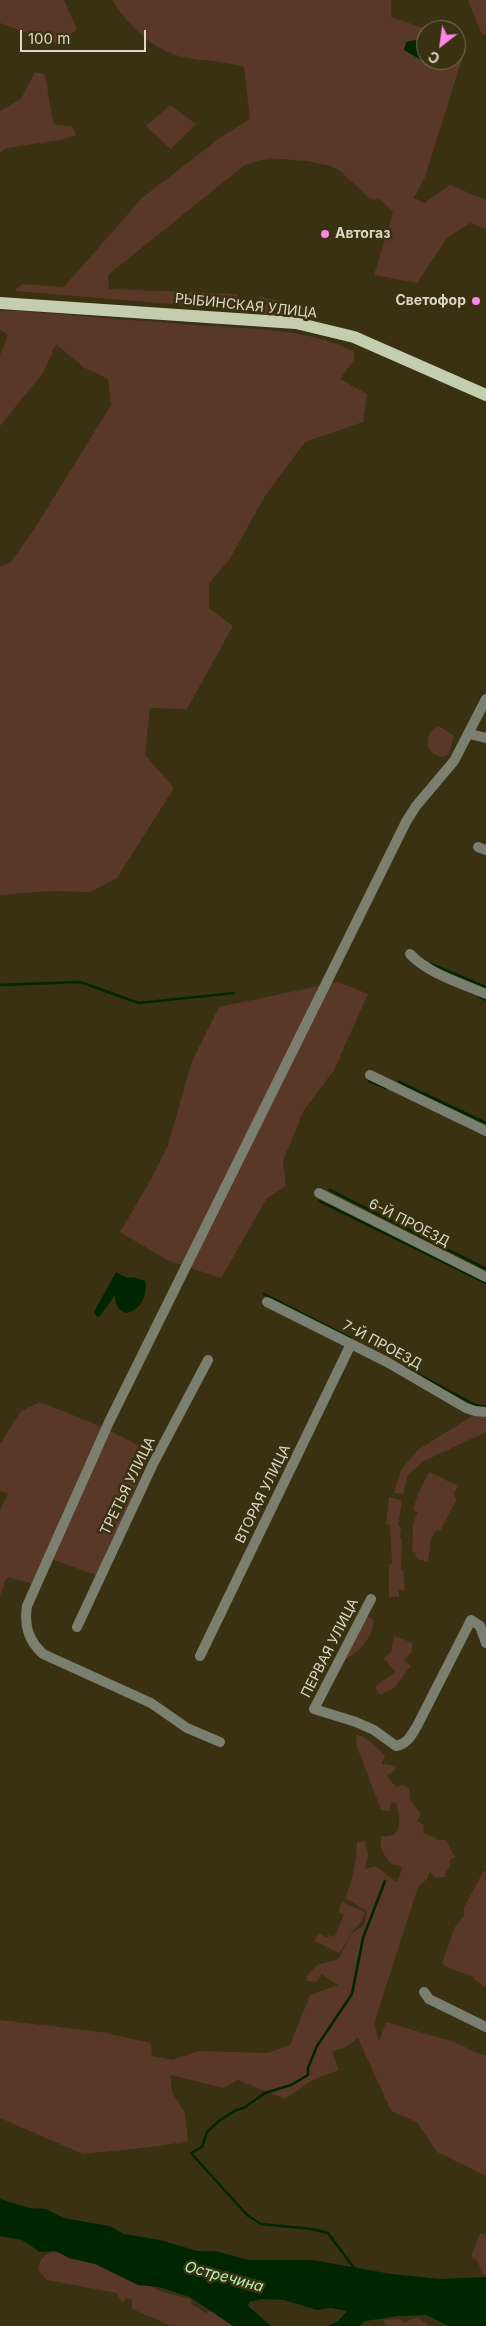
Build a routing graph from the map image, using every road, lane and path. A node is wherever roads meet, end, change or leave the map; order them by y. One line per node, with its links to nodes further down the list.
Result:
1 (0, 303): 2 (main road, РЫБИНСКАЯ УЛИЦА)
2 (486, 395)
3 (486, 698): 4 (street)
4 (469, 734): 5 (street); 20 (street)
5 (486, 738)
6 (410, 954): 7 (street)
7 (486, 994)
8 (370, 1075): 9 (street)
9 (486, 1131)
10 (319, 1193): 11 (street, 6-Й ПРОЕЗД)
11 (486, 1277)
12 (267, 1302): 13 (street, 7-Й ПРОЕЗД)
13 (351, 1344): 15 (street, 7-Й ПРОЕЗД); 19 (street, ВТОРАЯ УЛИЦА)
14 (208, 1360): 17 (street, ТРЕТЬЯ УЛИЦА)
15 (485, 1412)
16 (371, 1599): 18 (street, ПЕРВАЯ УЛИЦА)
17 (77, 1627)
18 (486, 1643)
19 (200, 1656)
20 (220, 1742)
21 (424, 1992): 22 (street)
22 (486, 2027)

